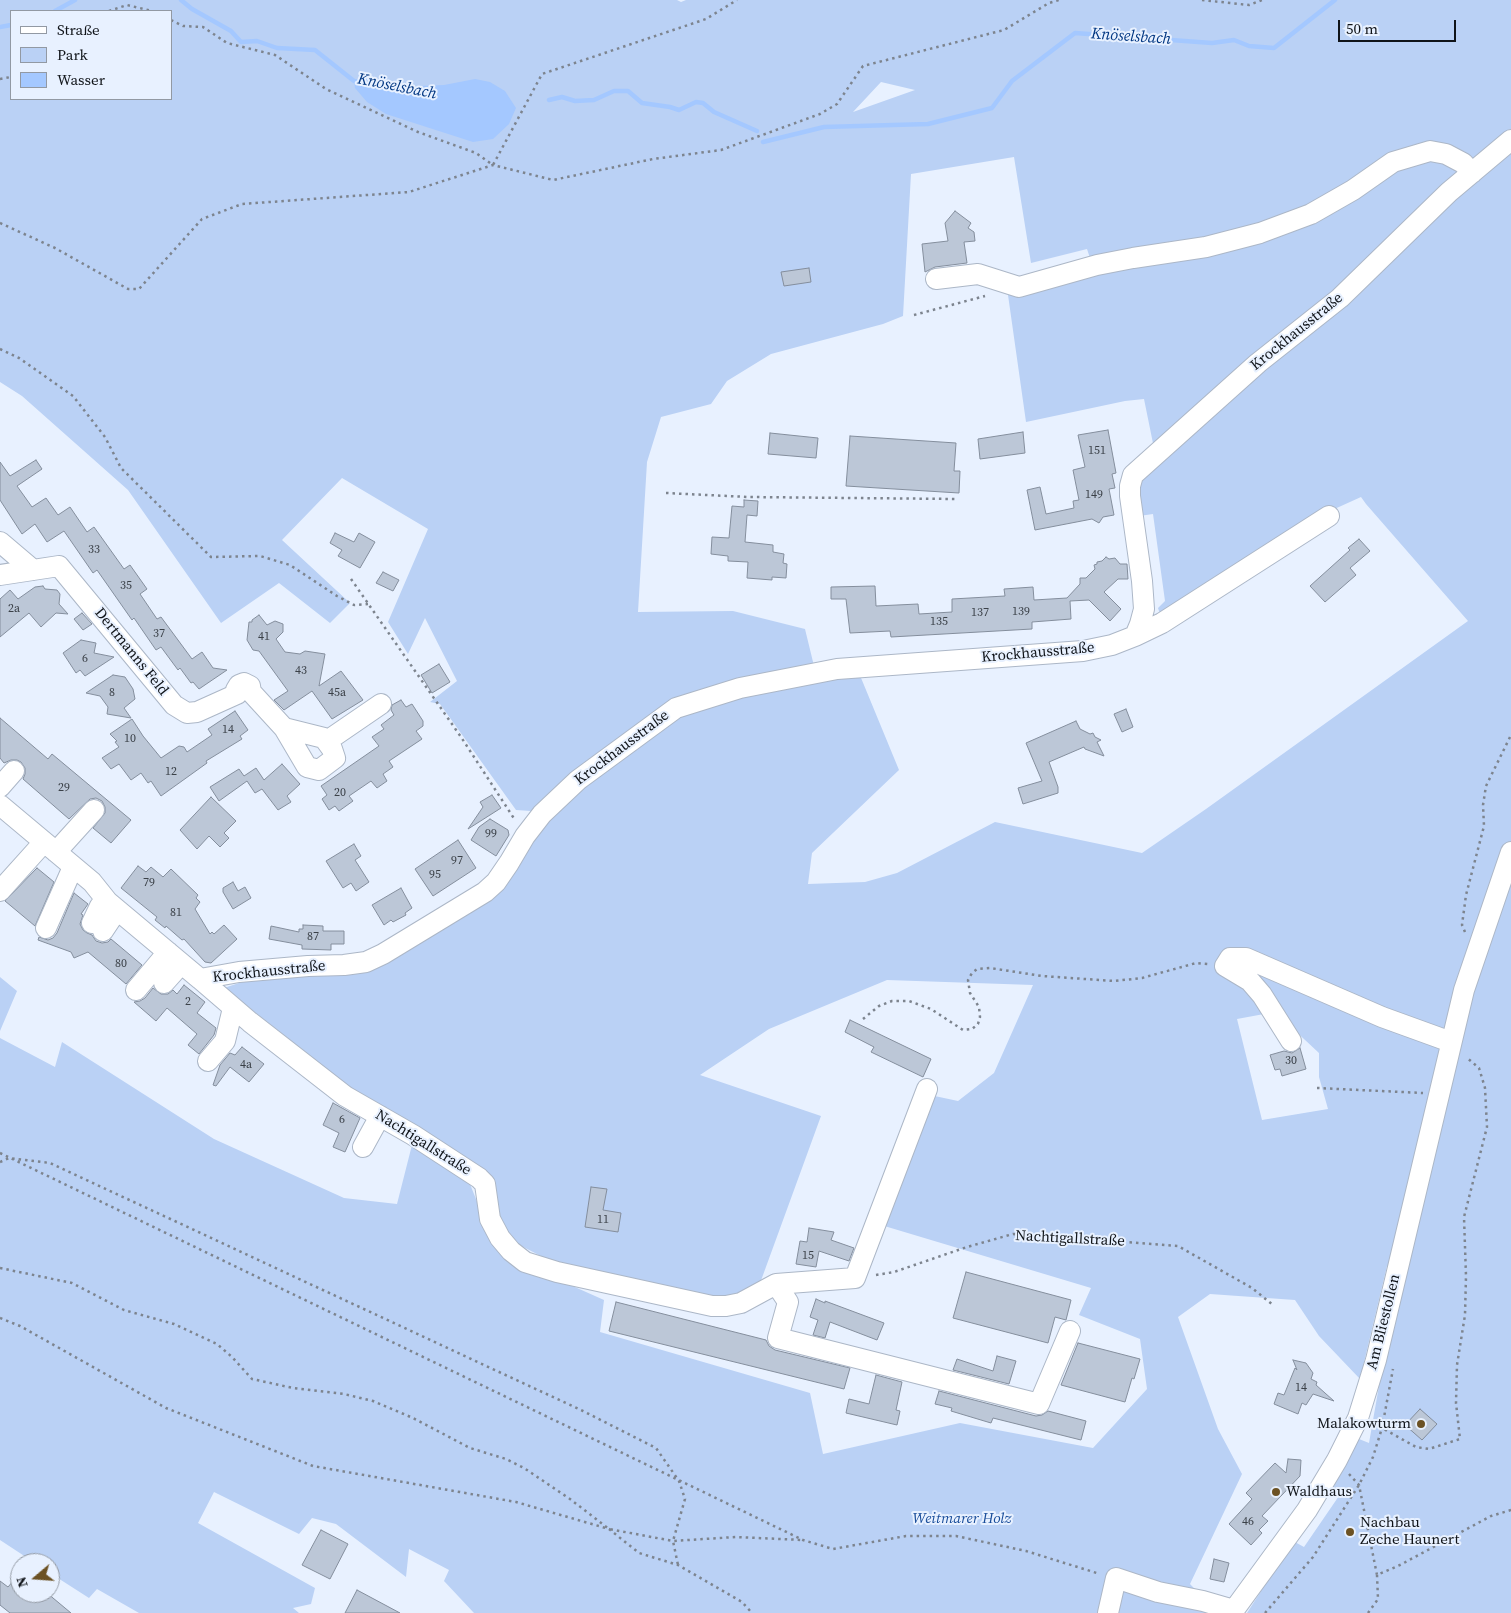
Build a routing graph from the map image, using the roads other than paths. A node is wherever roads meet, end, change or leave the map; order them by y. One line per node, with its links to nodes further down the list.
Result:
1 (1511, 140): 2 (street, Krockhausstraße)
2 (1472, 173): 3 (street); 8 (street, Krockhausstraße)
3 (936, 279)
4 (1329, 516): 8 (street)
5 (0, 542): 6 (street)
6 (32, 570): 7 (street, Dertmanns Feld); 10 (street, Dertmanns Feld)
7 (0, 575)
8 (1135, 636): 25 (street, Krockhausstraße)
9 (381, 704): 11 (street)
10 (284, 728): 11 (street); 11 (street, Dertmanns Feld)
11 (327, 742)
12 (14, 771): 13 (street)
13 (0, 787)
14 (0, 805): 16 (street, Krockhausstraße)
15 (94, 810): 16 (street)
16 (55, 851): 18 (street); 19 (street); 20 (street); 21 (street, Krockhausstraße); 23 (street)
17 (1511, 852): 30 (street, Am Bliestollen)
18 (17, 858)
19 (56, 884)
20 (0, 891)
21 (113, 906): 22 (street); 24 (street, Krockhausstraße)
22 (98, 927)
23 (46, 928)
24 (175, 958): 25 (street, Krockhausstraße); 26 (street); 27 (street)
25 (200, 979): 28 (street, Nachtigallstraße)
26 (164, 983)
27 (136, 990)
28 (238, 1012): 31 (street); 32 (street); 34 (street, Nachtigallstraße)
29 (1291, 1041): 30 (street)
30 (1451, 1042): 38 (street, Am Bliestollen)
31 (231, 1053)
32 (208, 1061)
33 (927, 1089): 36 (street, Nachtigallstraße)
34 (380, 1116): 35 (street); 36 (street, Nachtigallstraße)
35 (363, 1147)
36 (776, 1284): 37 (street)
37 (1070, 1331)
38 (1108, 1613)

